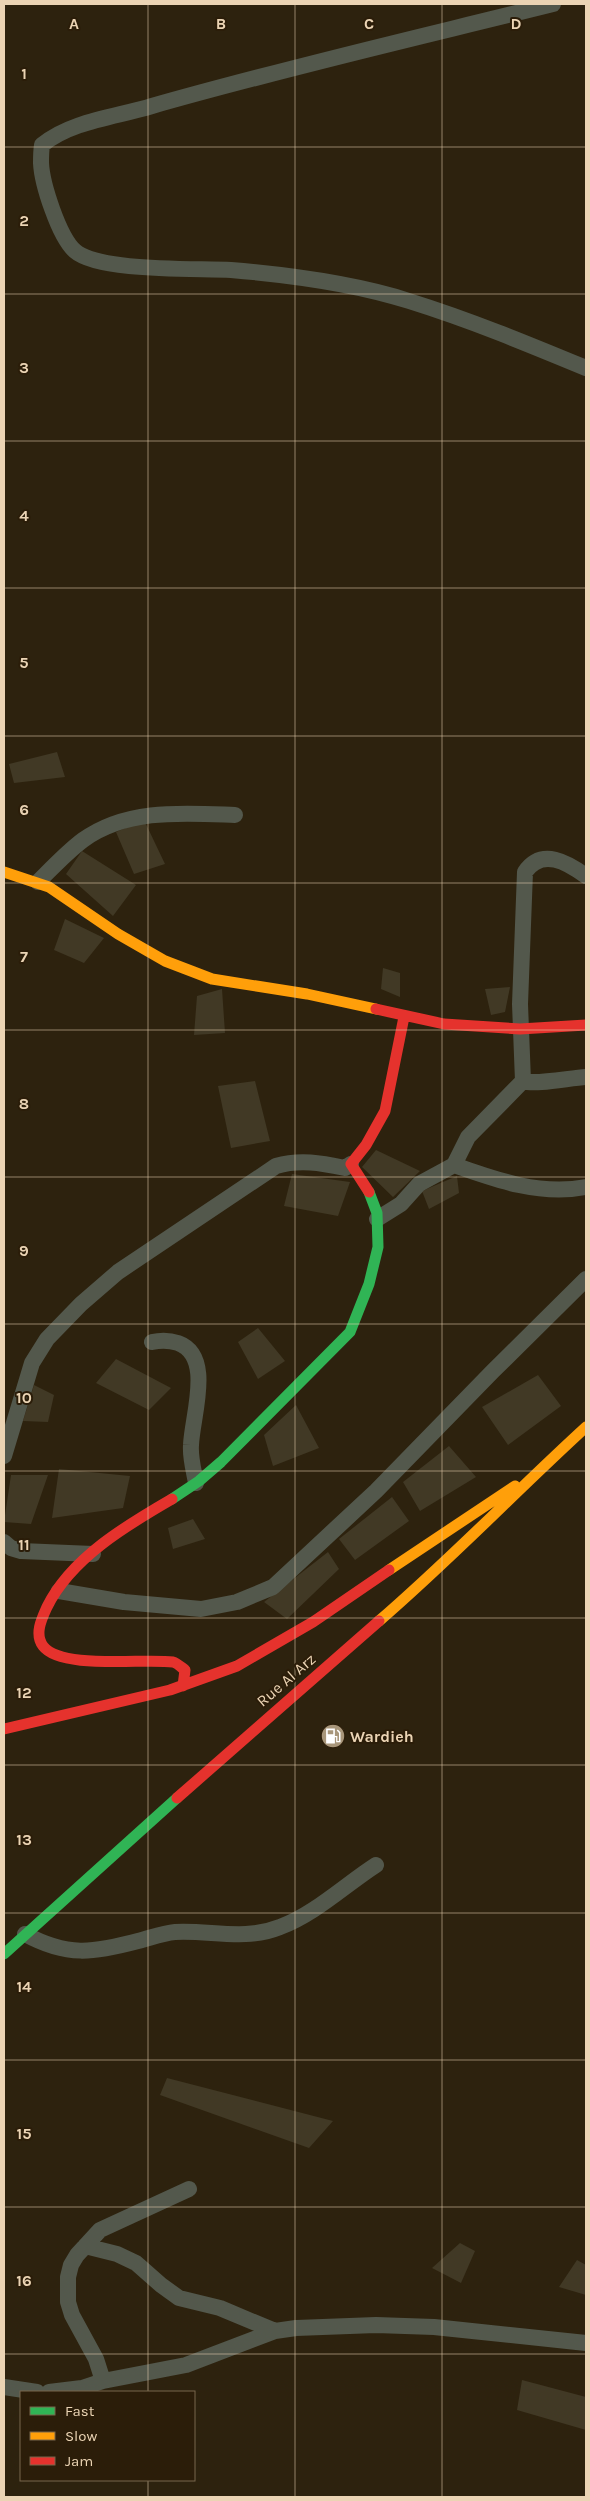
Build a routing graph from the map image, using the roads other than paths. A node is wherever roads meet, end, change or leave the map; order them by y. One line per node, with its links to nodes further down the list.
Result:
1 (553, 4): 2 (street)
2 (586, 368)
3 (235, 815): 6 (street)
4 (4, 872): 6 (street)
5 (586, 876): 9 (street)
6 (38, 882): 7 (street)
7 (404, 1017): 9 (street); 12 (street)
8 (586, 1025): 9 (street)
9 (520, 1029): 11 (street)
10 (586, 1077): 11 (street)
11 (523, 1081): 13 (street)
12 (351, 1164): 15 (street); 19 (street)
13 (454, 1165): 14 (street); 15 (street)
14 (586, 1187)
15 (377, 1220): 21 (street)
16 (586, 1280): 26 (street)
17 (152, 1342): 21 (street)
18 (586, 1427): 20 (street, Rue Al Arz)
19 (4, 1456)
20 (528, 1480): 27 (street); 30 (street, Rue Al Arz)
21 (196, 1483): 24 (street)
22 (4, 1542): 23 (street)
23 (21, 1551): 24 (street); 25 (street)
24 (93, 1554): 26 (street)
25 (4, 1558)
26 (59, 1591): 27 (street)
27 (183, 1686): 28 (street)
28 (4, 1728)
29 (376, 1865): 30 (street)
30 (25, 1934): 31 (street, Rue Al Arz)
31 (4, 1954)
32 (189, 2190): 33 (street)
33 (85, 2246): 34 (street); 36 (street)
34 (274, 2331): 35 (street); 36 (street)
35 (586, 2343)
36 (103, 2381): 39 (street)
37 (4, 2387): 38 (street)
38 (30, 2391)
39 (57, 2391)

